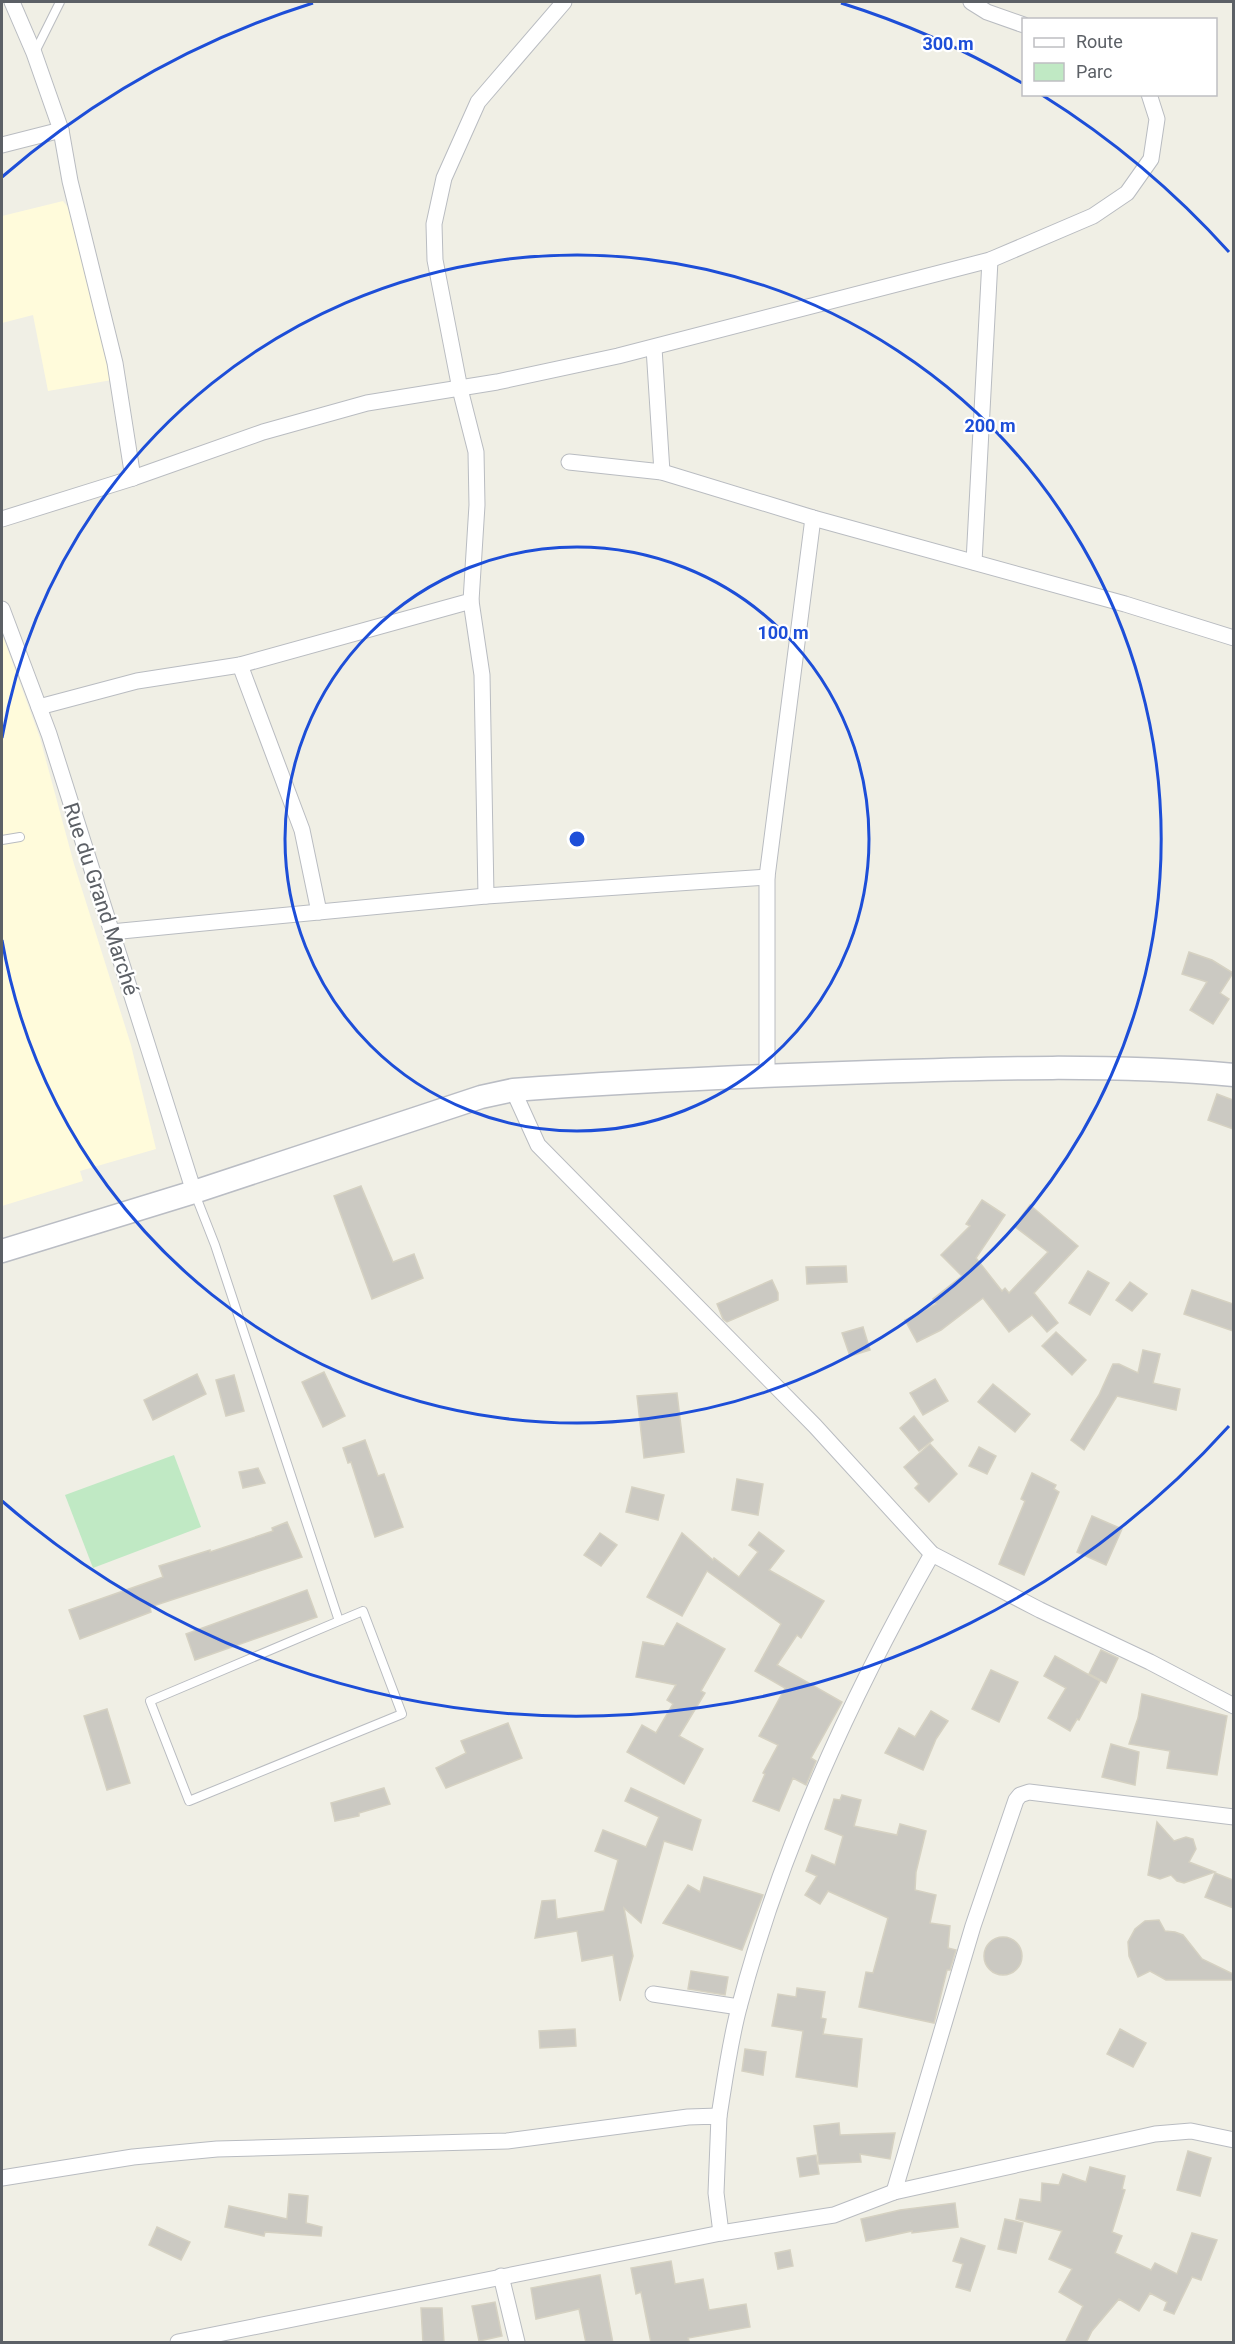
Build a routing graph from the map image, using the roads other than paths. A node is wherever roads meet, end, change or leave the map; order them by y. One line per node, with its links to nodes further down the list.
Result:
1 (12, 2): 7 (street)
2 (60, 2): 7 (lane)
3 (564, 2): 13 (street)
4 (971, 2): 5 (street)
5 (988, 7): 6 (street)
6 (1022, 24)
7 (34, 53): 9 (street)
8 (1150, 96): 11 (street)
9 (61, 130): 10 (street); 16 (street)
10 (2, 145)
11 (990, 260): 12 (street); 19 (street)
12 (654, 348): 13 (street); 15 (street)
13 (460, 389): 16 (street); 20 (street)
14 (569, 462): 15 (street)
15 (662, 472): 17 (street)
16 (133, 478): 18 (street)
17 (813, 518): 19 (street); 27 (street)
18 (2, 519)
19 (974, 562): 22 (street)
20 (471, 601): 23 (street); 28 (street)
21 (2, 609): 24 (street, Rue du Grand Marché)
22 (1233, 638)
23 (240, 664): 24 (street); 29 (street)
24 (39, 707): 30 (street, Rue du Grand Marché)
25 (20, 837): 26 (lane)
26 (2, 840)
27 (767, 877): 28 (street); 32 (street)
28 (486, 896): 29 (street)
29 (319, 912): 30 (street)
30 (111, 932): 34 (street, Rue du Grand Marché)
31 (1233, 1075): 32 (street)
32 (767, 1076): 33 (street)
33 (513, 1090): 34 (street); 36 (street)
34 (194, 1192): 35 (street); 37 (lane)
35 (2, 1251)
36 (932, 1554): 38 (street); 41 (street)
37 (339, 1621): 37 (lane)
38 (1233, 1706)
39 (1233, 1816): 45 (street)
40 (653, 1994): 41 (street)
41 (739, 2007): 42 (street)
42 (719, 2115): 44 (street); 46 (street)
43 (1233, 2140): 45 (street)
44 (2, 2178)
45 (894, 2192): 46 (street)
46 (721, 2233): 47 (street)
47 (501, 2276): 48 (street); 49 (street)
48 (178, 2343)
49 (517, 2343)

